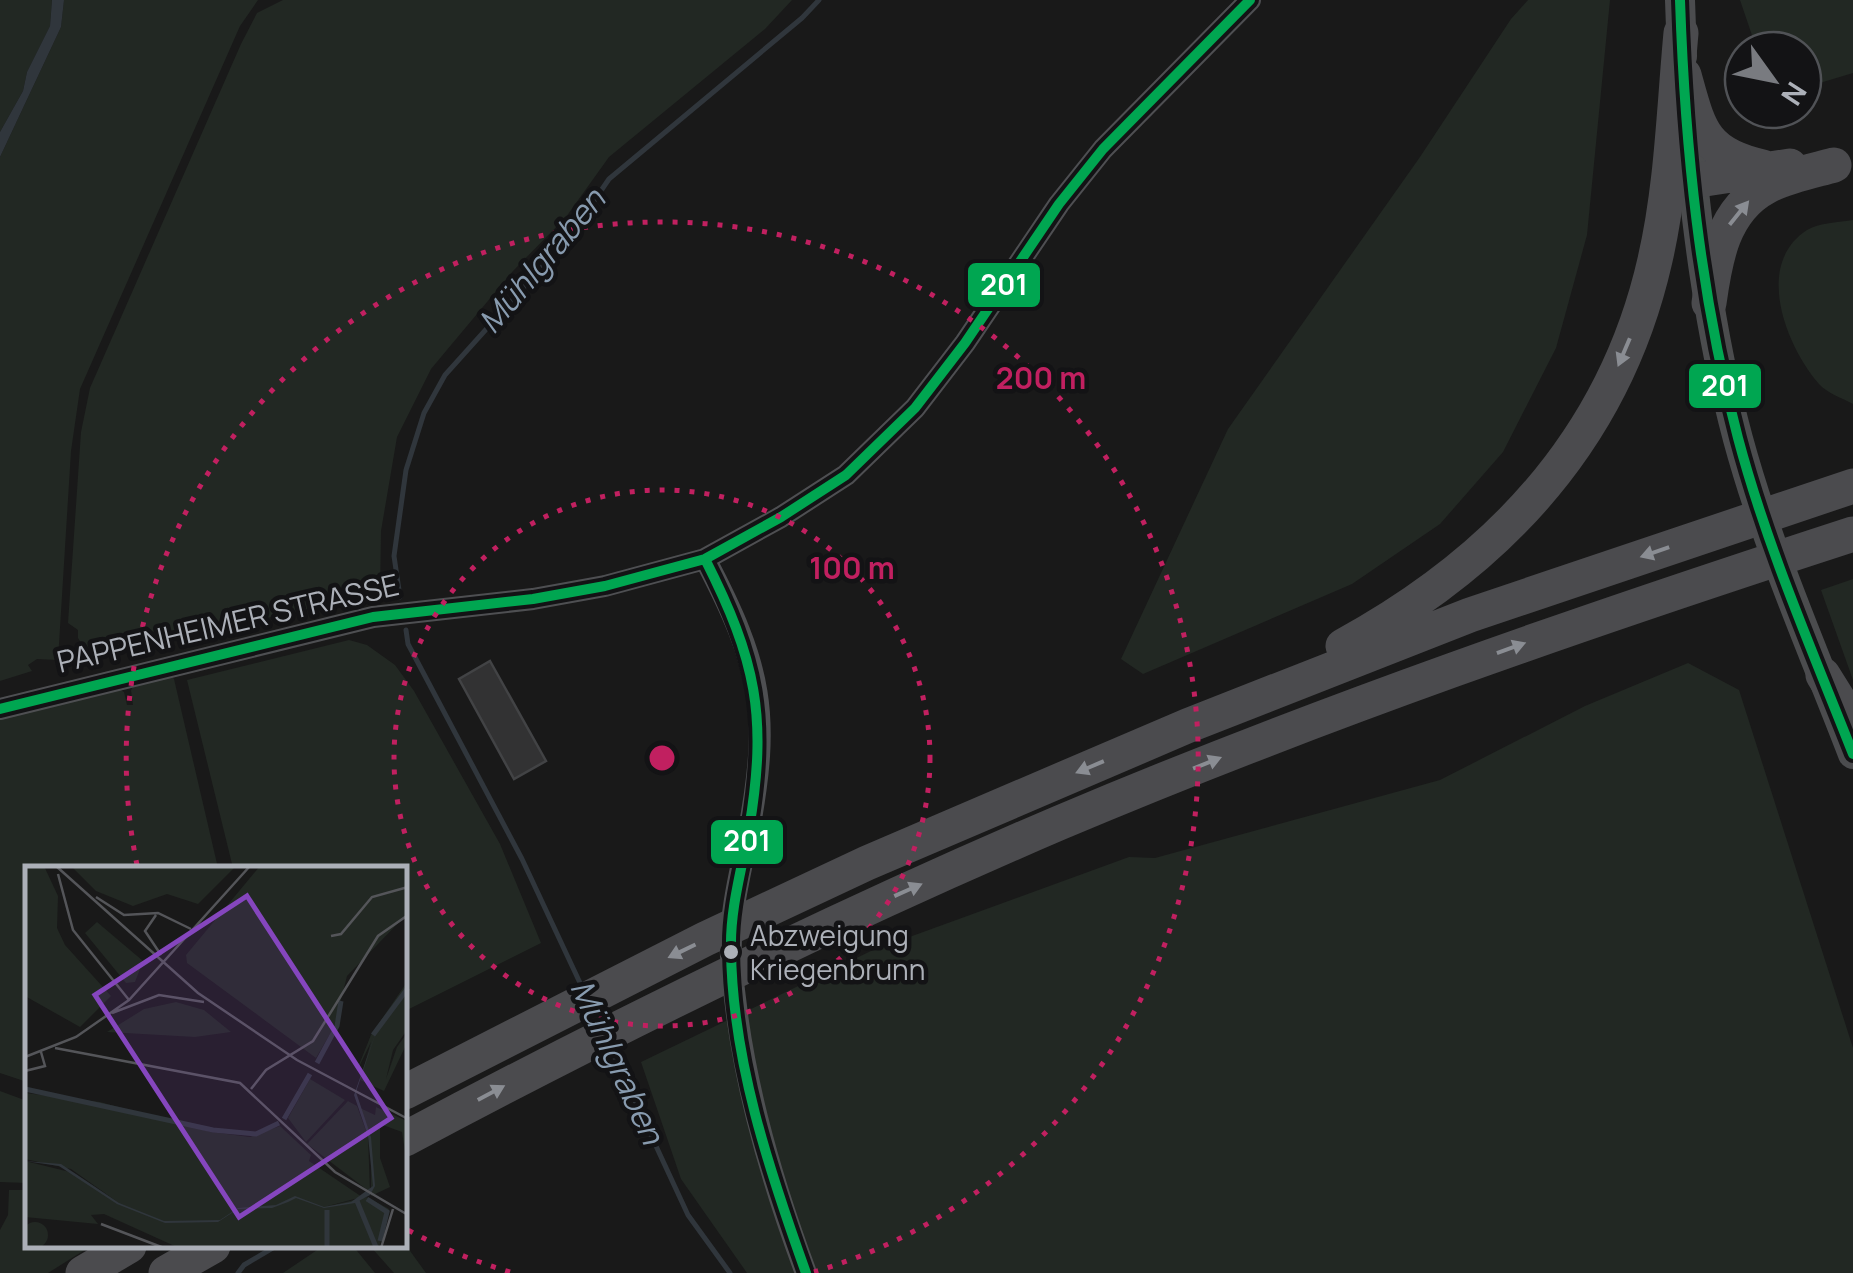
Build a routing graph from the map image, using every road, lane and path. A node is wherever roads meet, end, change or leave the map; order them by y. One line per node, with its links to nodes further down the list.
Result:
1 (1250, 0): 10 (street, PAPPENHEIMER STRASSE)
2 (1681, 16): 3 (main road); 14 (highway, one-way to 14)
3 (1683, 72): 5 (highway); 6 (main road)
4 (1844, 164): 5 (highway); 7 (highway, one-way to 4)
5 (1768, 168): 6 (highway)
6 (1692, 181): 7 (main road)
7 (1709, 303): 11 (main road)
8 (1853, 486): 14 (highway, one-way to 14)
9 (1847, 537): 17 (highway, one-way to 9)
10 (705, 559): 12 (street, PAPPENHEIMER STRASSE); 20 (street)
11 (1823, 675): 13 (highway); 15 (main road)
12 (0, 709)
13 (1853, 723)
14 (1186, 726): 16 (highway, one-way to 16)
15 (1853, 754)
16 (408, 1090)
17 (408, 1137)
18 (210, 1248): 19 (highway)
19 (166, 1273)
20 (806, 1273)

